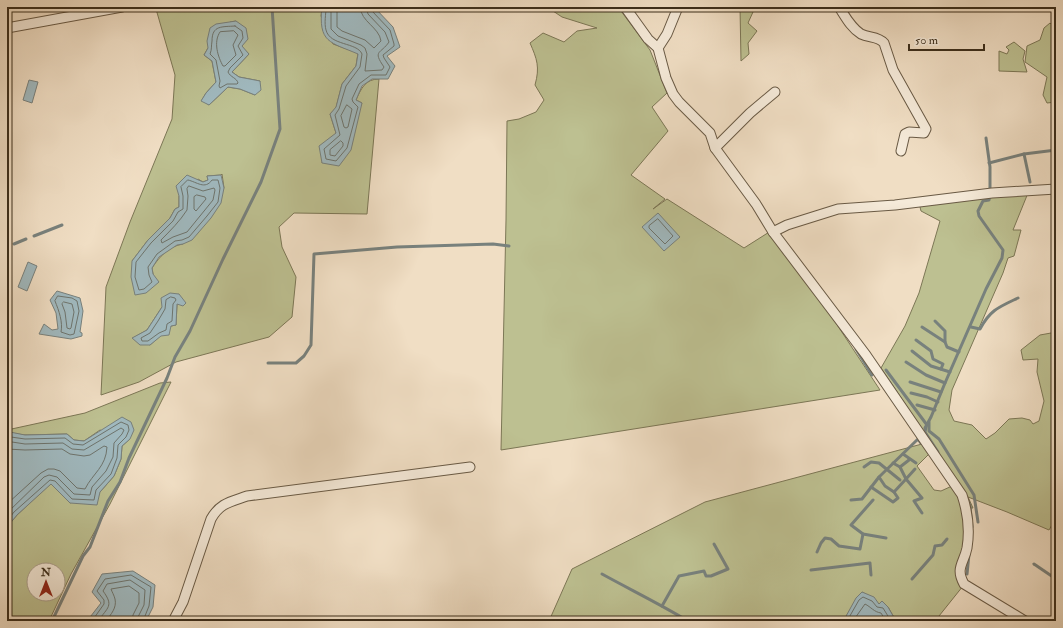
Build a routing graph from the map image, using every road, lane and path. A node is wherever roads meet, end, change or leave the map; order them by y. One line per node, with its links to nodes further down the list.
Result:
1 (122, 7): 5 (street)
2 (625, 7): 7 (street)
3 (678, 7): 7 (street)
4 (839, 7): 10 (street)
5 (112, 8): 6 (street)
6 (7, 28)
7 (658, 48): 9 (street)
8 (775, 92): 9 (street)
9 (715, 148): 12 (street)
10 (901, 151)
11 (1056, 189): 12 (street)
12 (773, 232): 15 (street)
13 (470, 467): 14 (street)
14 (173, 621)
15 (1025, 621)

